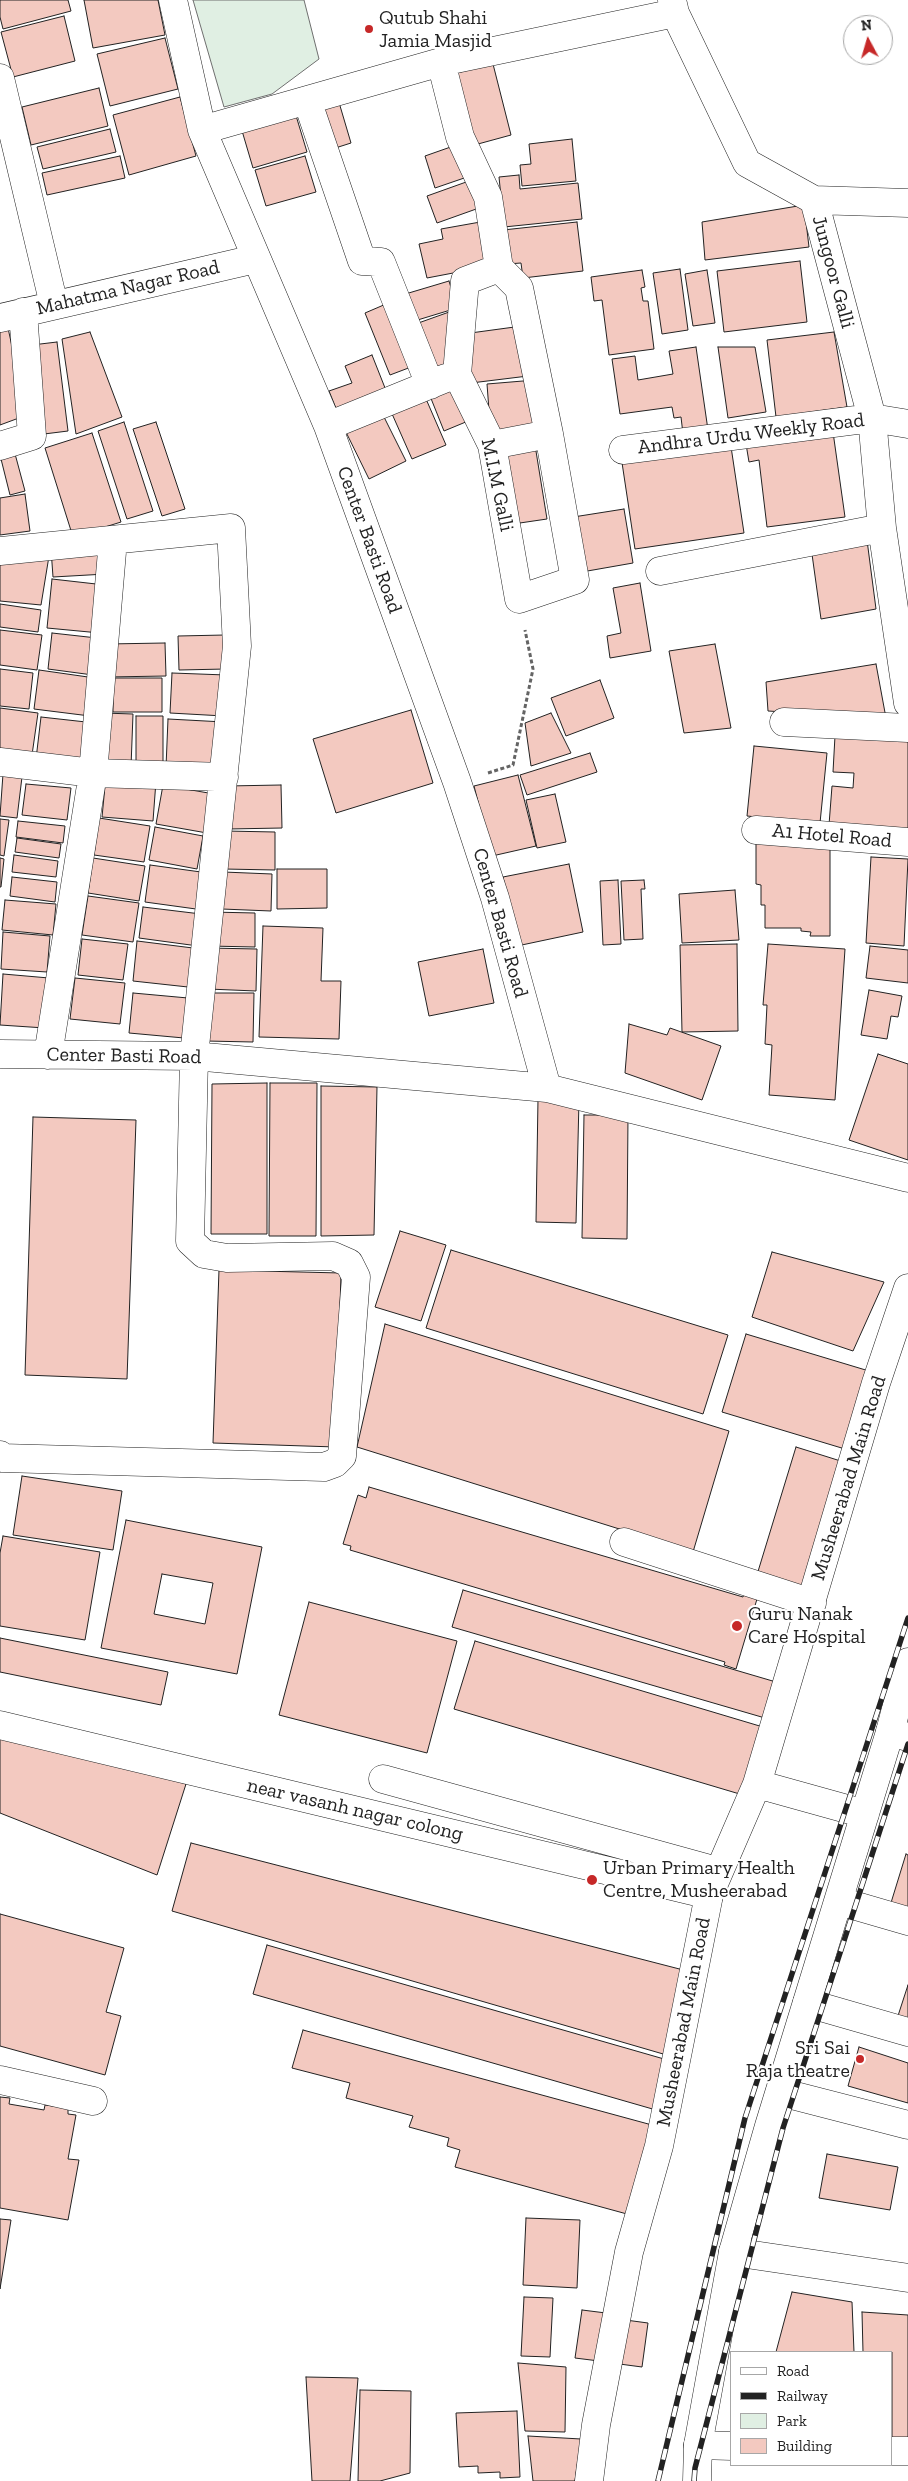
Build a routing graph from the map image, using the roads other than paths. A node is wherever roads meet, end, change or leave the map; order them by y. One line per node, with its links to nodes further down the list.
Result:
1 (174, 0): 6 (street, Center Basti Road)
2 (673, 7): 3 (street); 7 (street, Jungoor Galli)
3 (441, 62): 5 (street); 10 (street)
4 (0, 78): 11 (street)
5 (307, 100): 6 (street); 14 (street)
6 (202, 130): 9 (street, Center Basti Road)
7 (814, 200): 8 (street); 15 (street, Jungoor Galli)
8 (908, 203)
9 (255, 259): 11 (street, Mahatma Nagar Road); 17 (street, Center Basti Road)
10 (499, 268): 13 (street); 18 (street)
11 (54, 305): 12 (street, Mahatma Nagar Road)
12 (12, 315): 20 (street)
13 (457, 374): 14 (street); 19 (street, M.I.M Galli)
14 (430, 385): 17 (street)
15 (872, 418): 16 (street, Andhra Urdu Weekly Road); 21 (street, Andhra Urdu Weekly Road); 22 (street, Jungoor Galli)
16 (908, 424)
17 (328, 426): 37 (street, Center Basti Road)
18 (549, 434): 19 (street); 19 (street, M.I.M Galli)
19 (492, 445)
20 (0, 446)
21 (623, 450)
22 (882, 528): 25 (street); 26 (street, Jungoor Galli)
23 (113, 540): 24 (street); 30 (street); 31 (street)
24 (0, 551)
25 (660, 571)
26 (908, 703)
27 (784, 722): 28 (street)
28 (908, 728)
29 (0, 762): 30 (street)
30 (93, 773): 31 (street); 35 (street)
31 (224, 777): 36 (street)
32 (756, 830): 33 (street, A1 Hotel Road)
33 (908, 842)
34 (0, 1054): 35 (street, Center Basti Road)
35 (48, 1055): 36 (street, Center Basti Road)
36 (194, 1056): 37 (street, Center Basti Road); 40 (street)
37 (547, 1088): 38 (street, Center Basti Road)
38 (908, 1178)
39 (908, 1288): 42 (street, Musheerabad Main Road)
40 (0, 1455)
41 (624, 1542): 42 (street)
42 (812, 1603): 47 (street, Musheerabad Main Road)
43 (908, 1662): 45 (street)
44 (0, 1725): 49 (street, near vasanh nagar colong)
45 (899, 1735): 48 (street)
46 (383, 1779): 49 (street)
47 (757, 1784): 48 (street); 49 (street, Musheerabad Main Road)
48 (865, 1814): 50 (street)
49 (710, 1893): 64 (street, Musheerabad Main Road)
50 (839, 1901): 51 (street); 52 (street)
51 (908, 1921)
52 (807, 2003): 53 (street); 55 (street)
53 (908, 2032)
54 (0, 2080): 56 (street)
55 (780, 2092): 57 (street); 58 (street)
56 (93, 2101)
57 (908, 2125)
58 (733, 2252): 59 (street); 60 (street)
59 (908, 2278)
60 (698, 2445): 61 (street); 65 (street)
61 (730, 2446)
62 (893, 2451): 63 (street)
63 (908, 2451)
64 (589, 2481)
65 (697, 2481)

